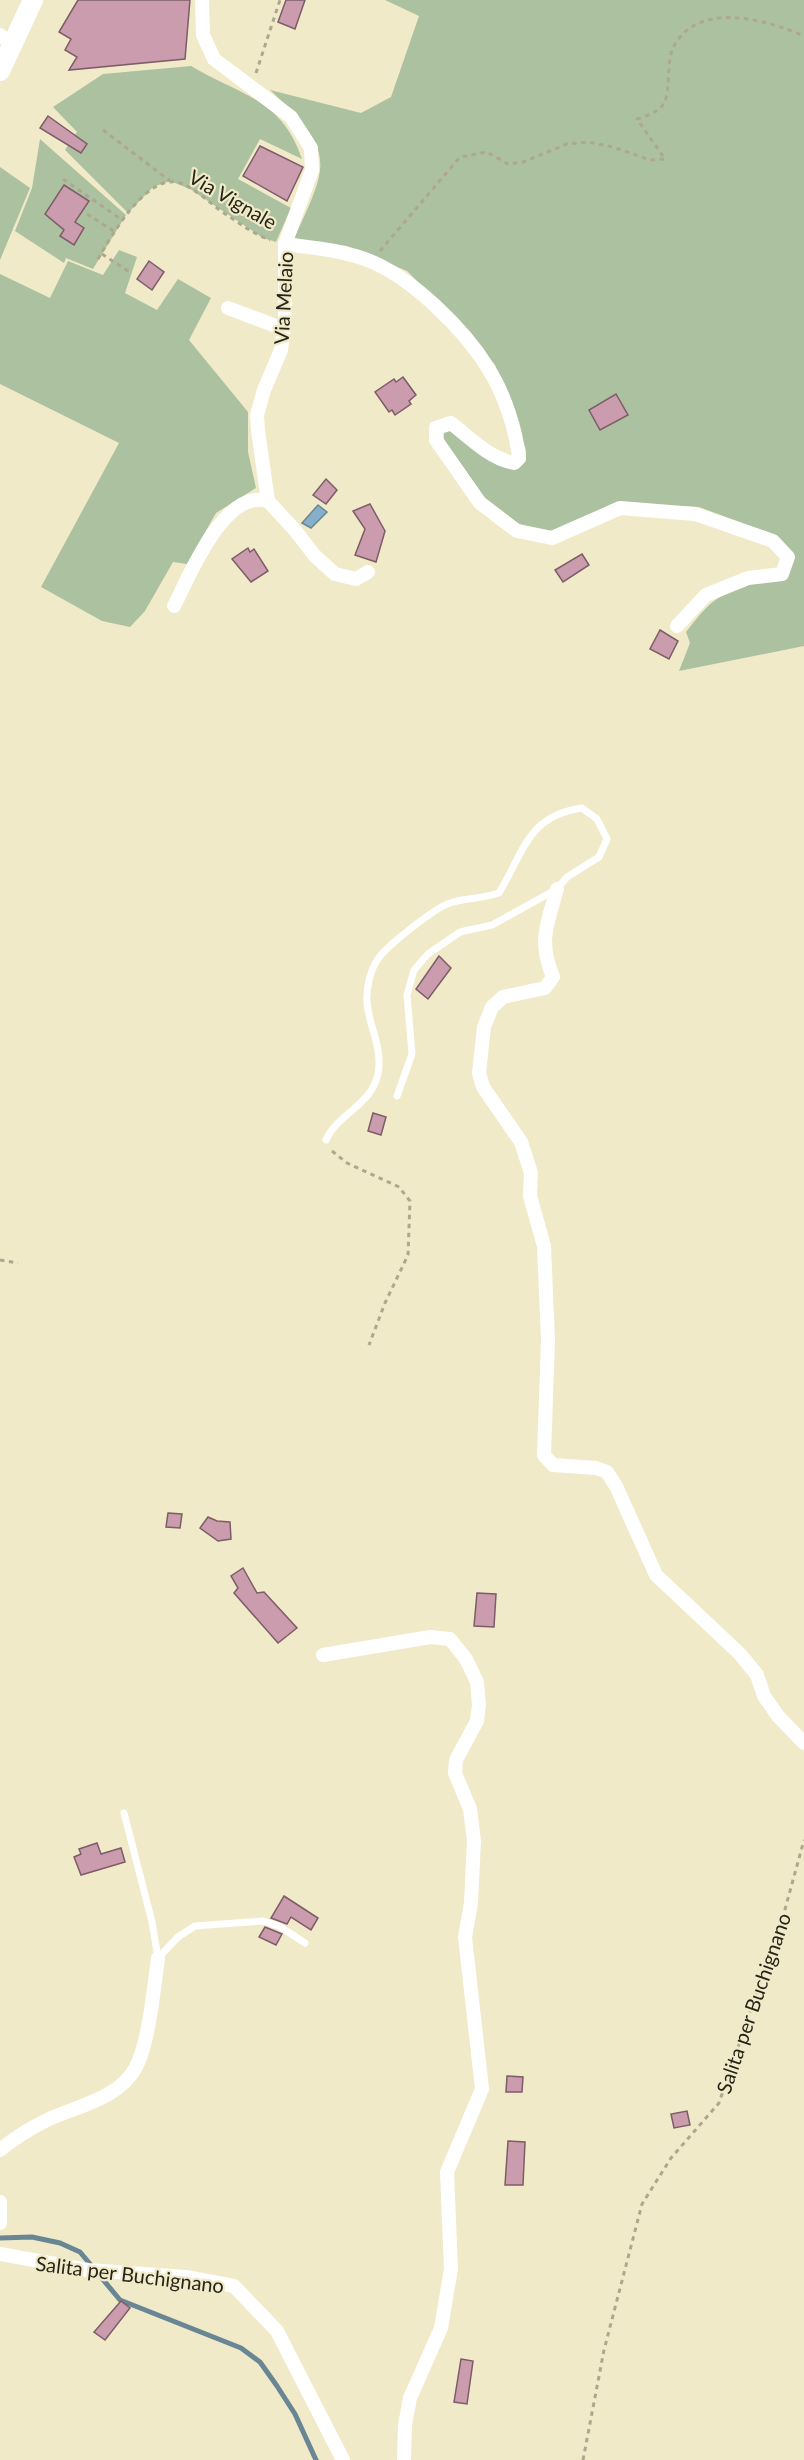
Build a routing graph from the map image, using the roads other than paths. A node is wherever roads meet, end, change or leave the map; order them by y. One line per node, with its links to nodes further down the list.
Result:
1 (33, 0): 3 (main road)
2 (202, 0): 5 (street, Via Melaio)
3 (6, 39): 4 (main road)
4 (0, 71)
5 (285, 244): 7 (street, Via Melaio); 11 (street)
6 (228, 308): 7 (street)
7 (284, 329): 8 (street, Via Melaio)
8 (268, 501): 9 (street); 10 (street)
9 (368, 572)
10 (174, 606)
11 (677, 626)
12 (557, 889): 13 (lane); 14 (lane); 16 (street)
13 (397, 1096)
14 (326, 1140)
15 (323, 1655): 25 (street)
16 (804, 1743)
17 (124, 1813): 19 (lane)
18 (305, 1943): 19 (lane)
19 (158, 1958): 20 (street)
20 (0, 2150)
21 (0, 2202): 22 (street)
22 (1, 2221)
23 (0, 2254): 24 (street, Salita per Buchignano)
24 (343, 2460)
25 (404, 2460)

